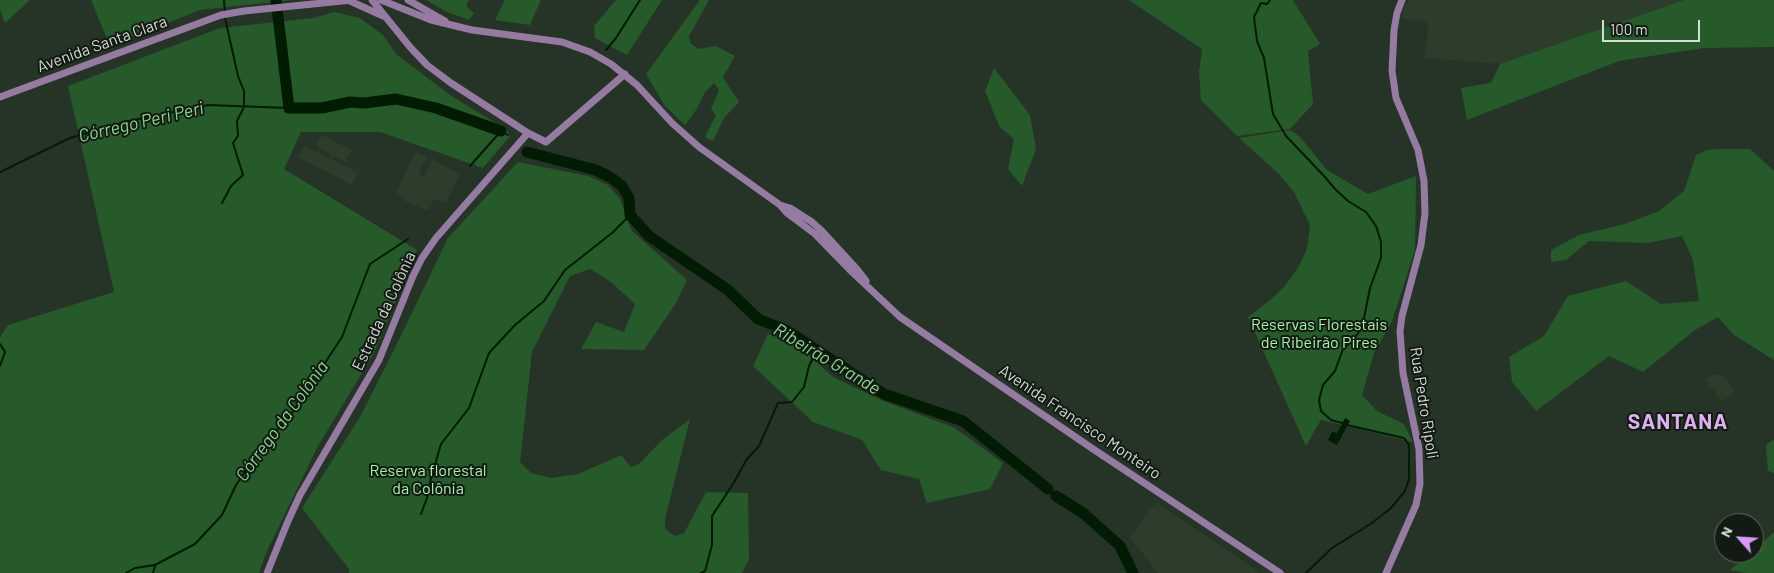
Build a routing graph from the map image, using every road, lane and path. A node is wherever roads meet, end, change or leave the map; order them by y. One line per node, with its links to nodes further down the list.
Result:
1 (351, 0): 6 (street, Avenida Santa Clara); 7 (street)
2 (372, 0): 7 (street)
3 (381, 0): 8 (street, Avenida Francisco Monteiro)
4 (408, 0): 8 (street)
5 (1402, 0): 14 (street, Rua Pedro Ripoli)
6 (334, 1): 10 (street, Avenida Santa Clara)
7 (387, 18): 11 (street)
8 (449, 24): 9 (street, Avenida Francisco Monteiro)
9 (625, 74): 11 (street); 13 (street, Avenida Francisco Monteiro)
10 (0, 97)
11 (528, 133): 12 (street, Estrada da Colônia)
12 (267, 573)
13 (1280, 573)
14 (1386, 573)

